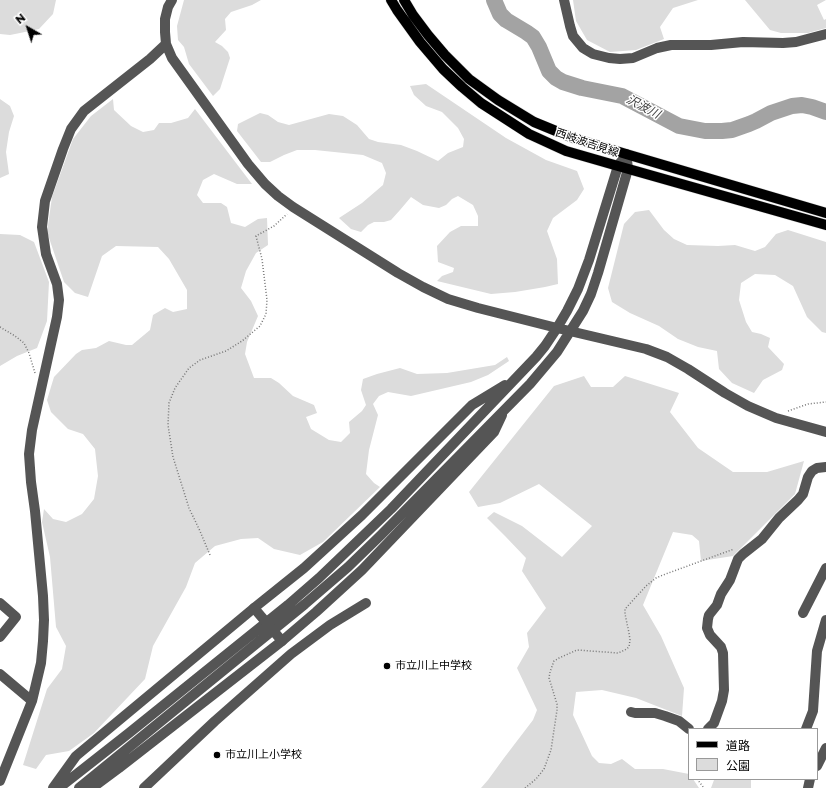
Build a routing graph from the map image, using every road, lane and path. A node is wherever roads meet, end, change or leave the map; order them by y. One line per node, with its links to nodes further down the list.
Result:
1 (172, 0): 6 (street)
2 (391, 0): 8 (main road, 西岐波吉見線)
3 (404, 0): 7 (main road, 西岐波吉見線)
4 (564, 0): 5 (street)
5 (826, 34)
6 (166, 44): 10 (street); 35 (street)
7 (626, 154): 8 (street); 9 (street); 11 (main road, 西岐波吉見線)
8 (618, 166): 9 (main road, 西岐波吉見線); 14 (street)
9 (628, 169): 12 (main road, 西岐波吉見線); 15 (street)
10 (293, 207): 14 (street); 24 (path)
11 (826, 213)
12 (826, 225)
13 (0, 327): 16 (path)
14 (557, 328): 15 (street); 17 (street)
15 (570, 331): 19 (street); 20 (street)
16 (37, 379)
17 (513, 380): 28 (street); 45 (street)
18 (826, 402): 20 (path)
19 (505, 408): 32 (street); 46 (street)
20 (776, 418): 21 (street)
21 (826, 432)
22 (826, 468): 38 (street)
23 (738, 547): 49 (path)
24 (210, 555)
25 (826, 568): 29 (street)
26 (0, 603): 31 (street)
27 (366, 603): 33 (street)
28 (254, 608): 32 (street, bridge); 44 (street)
29 (803, 613)
30 (826, 620): 39 (street)
31 (0, 637)
32 (282, 641): 33 (street); 47 (street)
33 (291, 654): 48 (street)
34 (0, 674): 35 (street)
35 (32, 701): 43 (street)
36 (631, 712): 37 (street)
37 (688, 728)
38 (709, 728)
39 (806, 728)
40 (826, 748): 41 (street)
41 (818, 764)
42 (698, 780): 50 (path)
43 (0, 781)
44 (53, 788)
45 (59, 788)
46 (79, 788)
47 (92, 788)
48 (144, 788)
49 (525, 788)
50 (704, 788)

